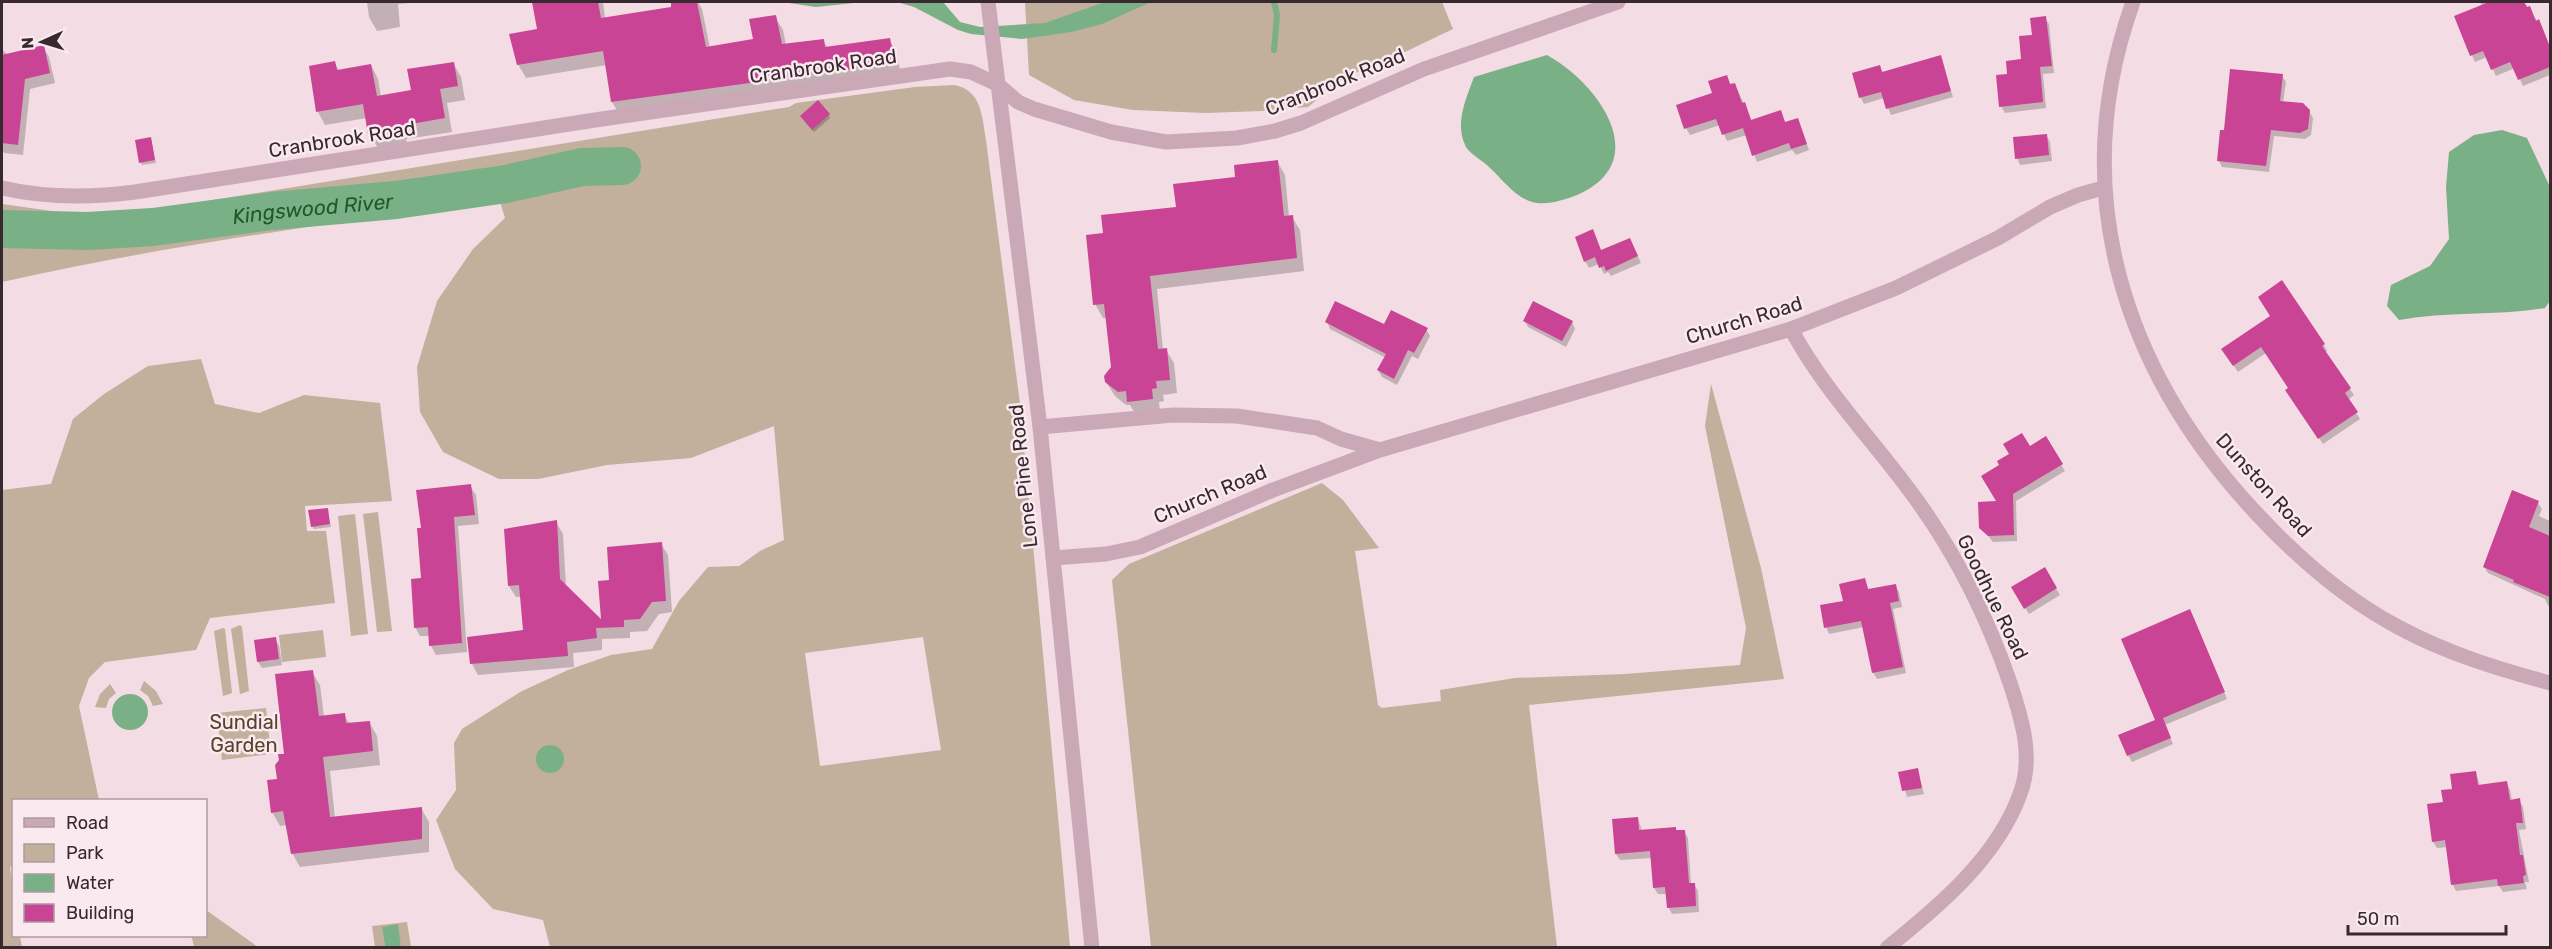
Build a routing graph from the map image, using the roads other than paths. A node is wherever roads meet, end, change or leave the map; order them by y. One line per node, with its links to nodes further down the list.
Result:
1 (988, 2): 4 (street, Lone Pine Road)
2 (1618, 2): 4 (street, Cranbrook Road)
3 (2133, 2): 6 (street, Dunston Road)
4 (997, 84): 5 (street, Cranbrook Road); 8 (street, Lone Pine Road)
5 (2, 188)
6 (2103, 188): 7 (street, Church Road); 11 (street, Dunston Road)
7 (1791, 329): 9 (street, Church Road); 13 (street, Goodhue Road)
8 (1040, 427): 9 (street); 10 (street, Lone Pine Road)
9 (1380, 450): 10 (street, Church Road)
10 (1053, 558): 12 (street, Lone Pine Road)
11 (2550, 683)
12 (1092, 948)
13 (1887, 948)

